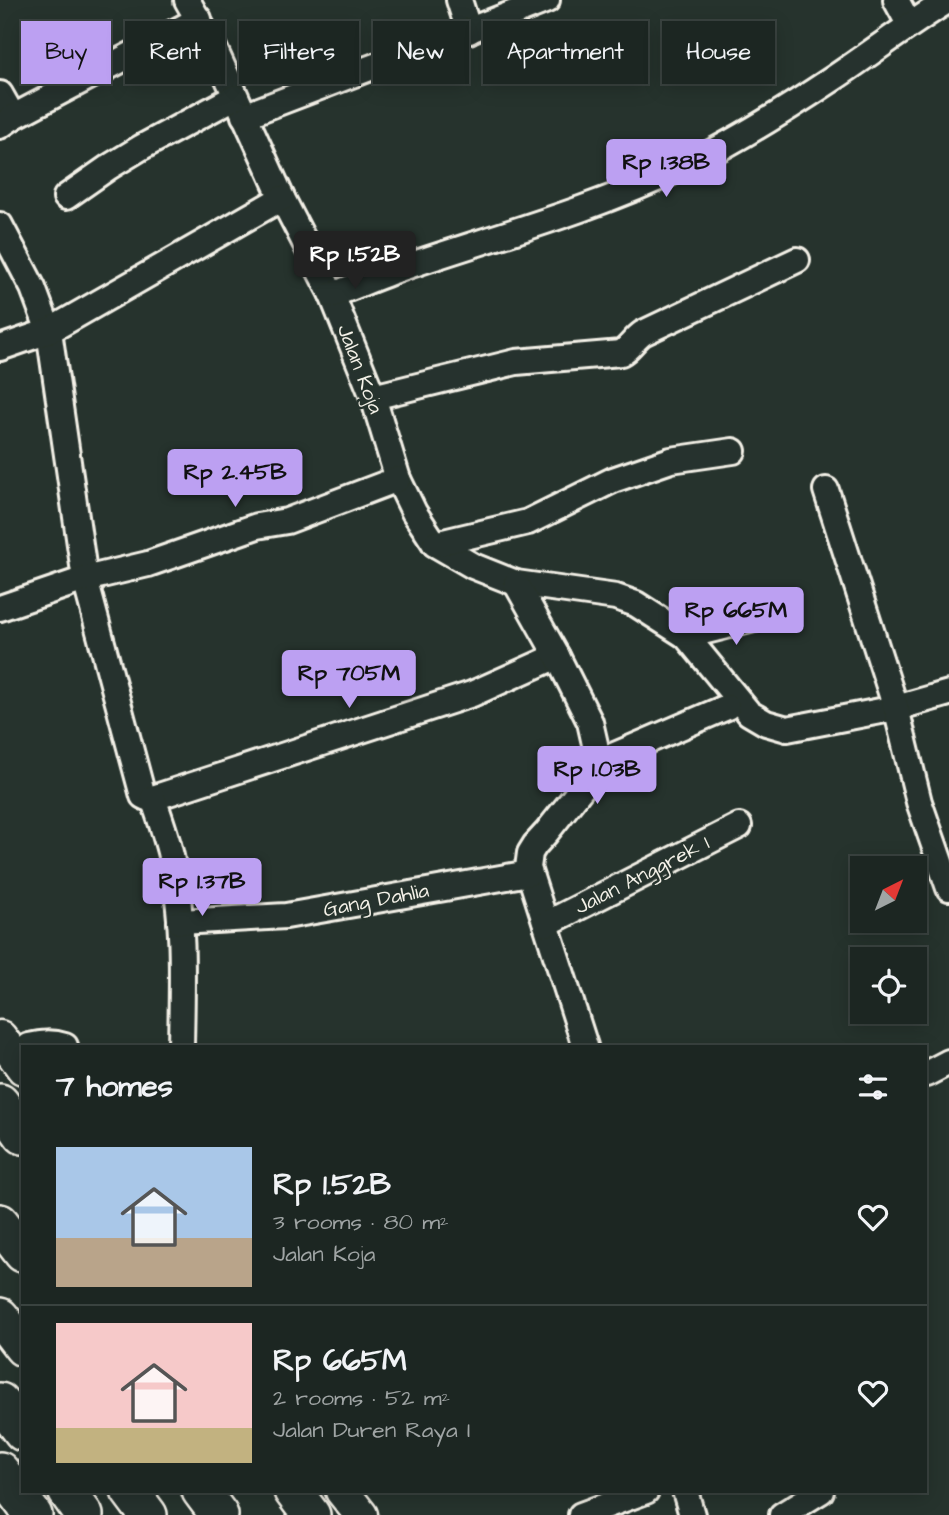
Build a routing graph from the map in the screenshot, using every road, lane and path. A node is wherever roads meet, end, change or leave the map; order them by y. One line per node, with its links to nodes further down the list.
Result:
1 (459, 0): 6 (street)
2 (547, 0): 8 (street)
3 (896, 0): 7 (street)
4 (949, 0): 7 (street)
5 (193, 9): 11 (street, Jalan Koja); 12 (street)
6 (466, 21)
7 (909, 24): 17 (street)
8 (469, 31)
9 (373, 65): 11 (street)
10 (0, 94): 12 (street)
11 (240, 106): 13 (street); 14 (street, Jalan Koja)
12 (7, 122)
13 (66, 197)
14 (282, 198): 17 (street, Jalan Koja); 18 (street)
15 (0, 225): 18 (street)
16 (797, 260): 20 (street)
17 (332, 295): 20 (street, Jalan Koja)
18 (49, 331): 19 (street); 25 (street)
19 (0, 348)
20 (373, 397): 22 (street, Jalan Koja)
21 (733, 451): 24 (street)
22 (398, 480): 24 (street, Jalan Koja); 25 (street)
23 (826, 490): 33 (street)
24 (435, 544): 26 (street, Jalan Koja)
25 (85, 579): 27 (street); 35 (street)
26 (516, 583): 29 (street, Jalan Koja); 30 (street)
27 (0, 608)
28 (762, 617): 29 (street)
29 (686, 636): 33 (street, Jalan Koja)
30 (558, 656): 34 (street); 35 (street)
31 (949, 693): 33 (street, Jalan Koja)
32 (727, 707): 34 (street)
33 (896, 708): 38 (street)
34 (594, 764): 37 (street)
35 (153, 799): 39 (street)
36 (739, 826): 40 (street, Jalan Anggrek 1)
37 (529, 873): 39 (street, Gang Dahlia); 40 (street)
38 (949, 888)
39 (180, 922): 41 (street)
40 (546, 924): 42 (street)
41 (181, 1045)
42 (585, 1045)
43 (949, 1062): 44 (street)
44 (927, 1073)
45 (0, 1103): 46 (highway)
46 (21, 1132)
47 (0, 1223): 48 (highway)
48 (21, 1250)
49 (0, 1317): 50 (highway)
50 (21, 1345)
51 (0, 1402): 52 (highway)
52 (21, 1429)
53 (0, 1471): 62 (highway)
54 (68, 1493): 63 (highway)
55 (132, 1493): 64 (highway)
56 (202, 1493): 65 (highway)
57 (294, 1493): 66 (highway)
58 (344, 1493): 67 (main road)
59 (641, 1493): 68 (street)
60 (686, 1493): 69 (street)
61 (818, 1493): 70 (street)
62 (33, 1515)
63 (84, 1515)
64 (148, 1515)
65 (219, 1515)
66 (311, 1515)
67 (361, 1515)
68 (581, 1515)
69 (692, 1515)
70 (782, 1515)

